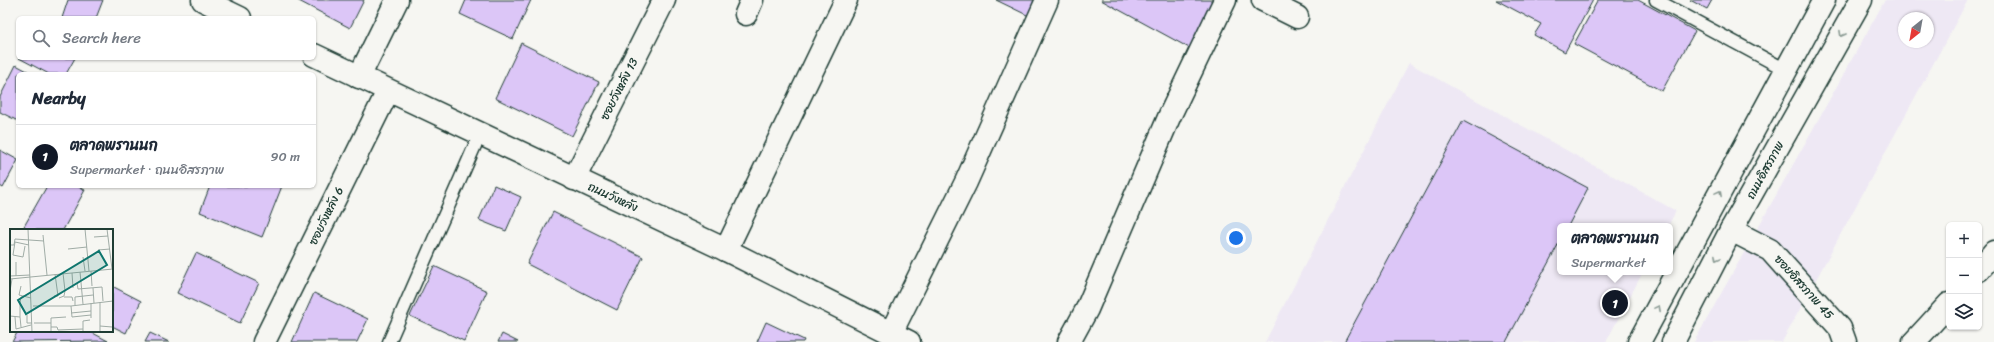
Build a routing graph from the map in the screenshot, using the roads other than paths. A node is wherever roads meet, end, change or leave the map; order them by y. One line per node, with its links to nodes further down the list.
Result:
1 (203, 0): 11 (street)
2 (397, 0): 15 (street)
3 (664, 0): 18 (street, ซอยวังหลัง 13)
4 (846, 0): 20 (street)
5 (1047, 0): 24 (street)
6 (1225, 0): 28 (street)
7 (1262, 0): 12 (street)
8 (1656, 0): 14 (lane)
9 (1824, 0): 14 (street)
10 (1861, 0): 19 (street, ถนนอิสรภาพ, one-way to 19)
11 (236, 16)
12 (1297, 17)
13 (316, 55): 15 (street, ถนนวังหลัง)
14 (1786, 70): 29 (street, one-way to 14)
15 (359, 77): 16 (street, ถนนวังหลัง)
16 (388, 91): 17 (street, ถนนวังหลัง); 26 (street, ซอยวังหลัง 6)
17 (480, 134): 18 (street, ถนนวังหลัง); 27 (lane)
18 (574, 179): 20 (street, ถนนวังหลัง)
19 (1731, 230): 25 (street, ซอยอิสรภาพ 45); 30 (street, ถนนอิสรภาพ, one-way to 30)
20 (726, 250): 24 (street, ถนนวังหลัง)
21 (1994, 252): 22 (street)
22 (1982, 266)
23 (1946, 307): 31 (street)
24 (900, 338)
25 (1848, 341)
26 (264, 342)
27 (389, 342)
28 (1069, 342)
29 (1639, 342)
30 (1673, 342)
31 (1914, 342)

